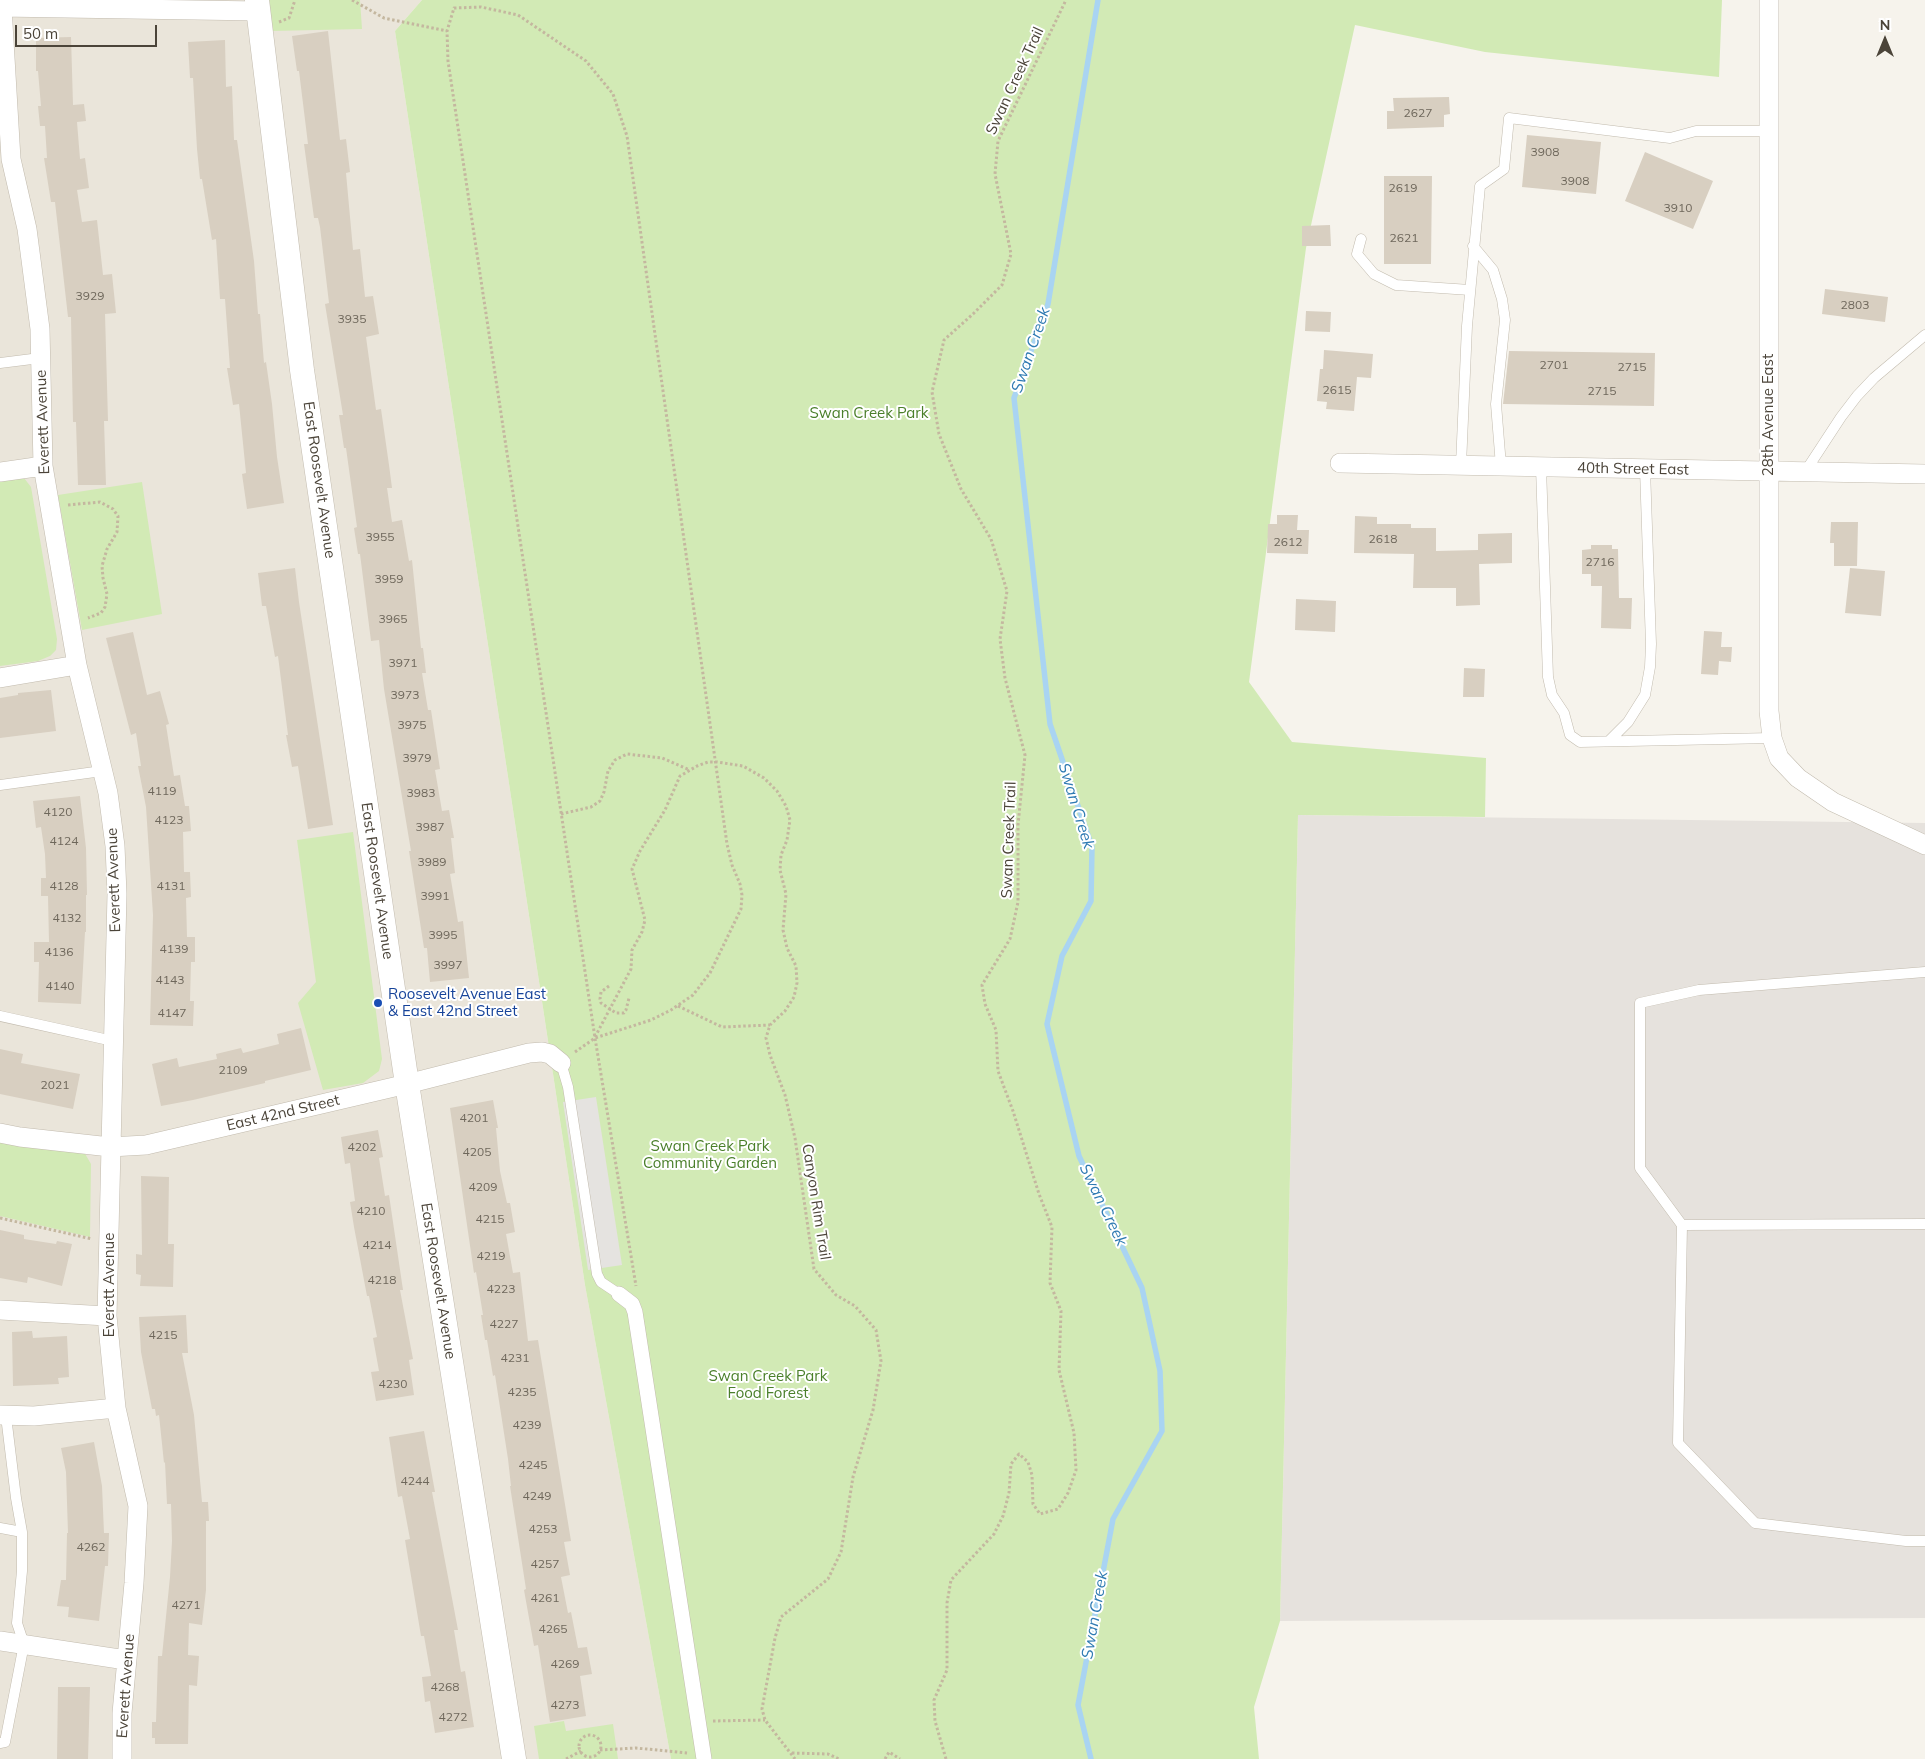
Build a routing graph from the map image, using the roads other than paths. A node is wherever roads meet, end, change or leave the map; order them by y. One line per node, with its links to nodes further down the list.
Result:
1 (1769, 0): 5 (street, 28th Avenue East)
2 (258, 6): 3 (street); 33 (street, East Roosevelt Avenue)
3 (1, 7): 4 (street, Everett Avenue)
4 (4, 106): 10 (street, Everett Avenue)
5 (1769, 131): 7 (lane); 19 (street, 28th Avenue East)
6 (1360, 238): 8 (lane)
7 (1473, 246): 8 (lane); 15 (lane)
8 (1470, 290): 13 (lane)
9 (1925, 335): 20 (lane)
10 (40, 358): 11 (lane); 14 (street, Everett Avenue)
11 (0, 363)
12 (1340, 463): 13 (street, 40th Street East)
13 (1461, 465): 15 (street, 40th Street East)
14 (42, 466): 18 (street); 22 (street, Everett Avenue)
15 (1500, 466): 16 (street, 40th Street East)
16 (1541, 467): 17 (street, 40th Street East); 25 (lane)
17 (1645, 469): 19 (street, 40th Street East); 25 (lane)
18 (0, 472)
19 (1768, 472): 20 (street, 40th Street East); 24 (street, 28th Avenue East)
20 (1804, 472): 21 (street, 40th Street East)
21 (1925, 474)
22 (77, 665): 23 (street); 26 (street, Everett Avenue)
23 (0, 678)
24 (1772, 738): 25 (lane); 28 (street, 28th Avenue East)
25 (1609, 741)
26 (102, 772): 27 (lane); 31 (street, Everett Avenue)
27 (0, 786)
28 (1925, 846)
29 (1925, 972): 37 (lane)
30 (0, 1016): 31 (lane)
31 (113, 1041): 35 (street, Everett Avenue)
32 (561, 1063): 33 (street, East 42nd Street); 38 (lane)
33 (407, 1084): 35 (street, East 42nd Street); 52 (street, East Roosevelt Avenue)
34 (0, 1133): 35 (street, East 42nd Street)
35 (110, 1147): 40 (street, Everett Avenue)
36 (1925, 1224): 37 (lane)
37 (1682, 1225): 45 (lane)
38 (619, 1294): 50 (street)
39 (0, 1310): 40 (street)
40 (107, 1316): 41 (street, Everett Avenue)
41 (116, 1408): 42 (street); 48 (street, Everett Avenue)
42 (3, 1416): 44 (lane)
43 (0, 1528): 44 (lane)
44 (22, 1532): 47 (lane)
45 (1925, 1541)
46 (0, 1641): 47 (street)
47 (24, 1644): 48 (street); 49 (lane)
48 (126, 1660): 51 (street, Everett Avenue)
49 (0, 1742)
50 (703, 1757)
51 (122, 1759)
52 (514, 1759)

